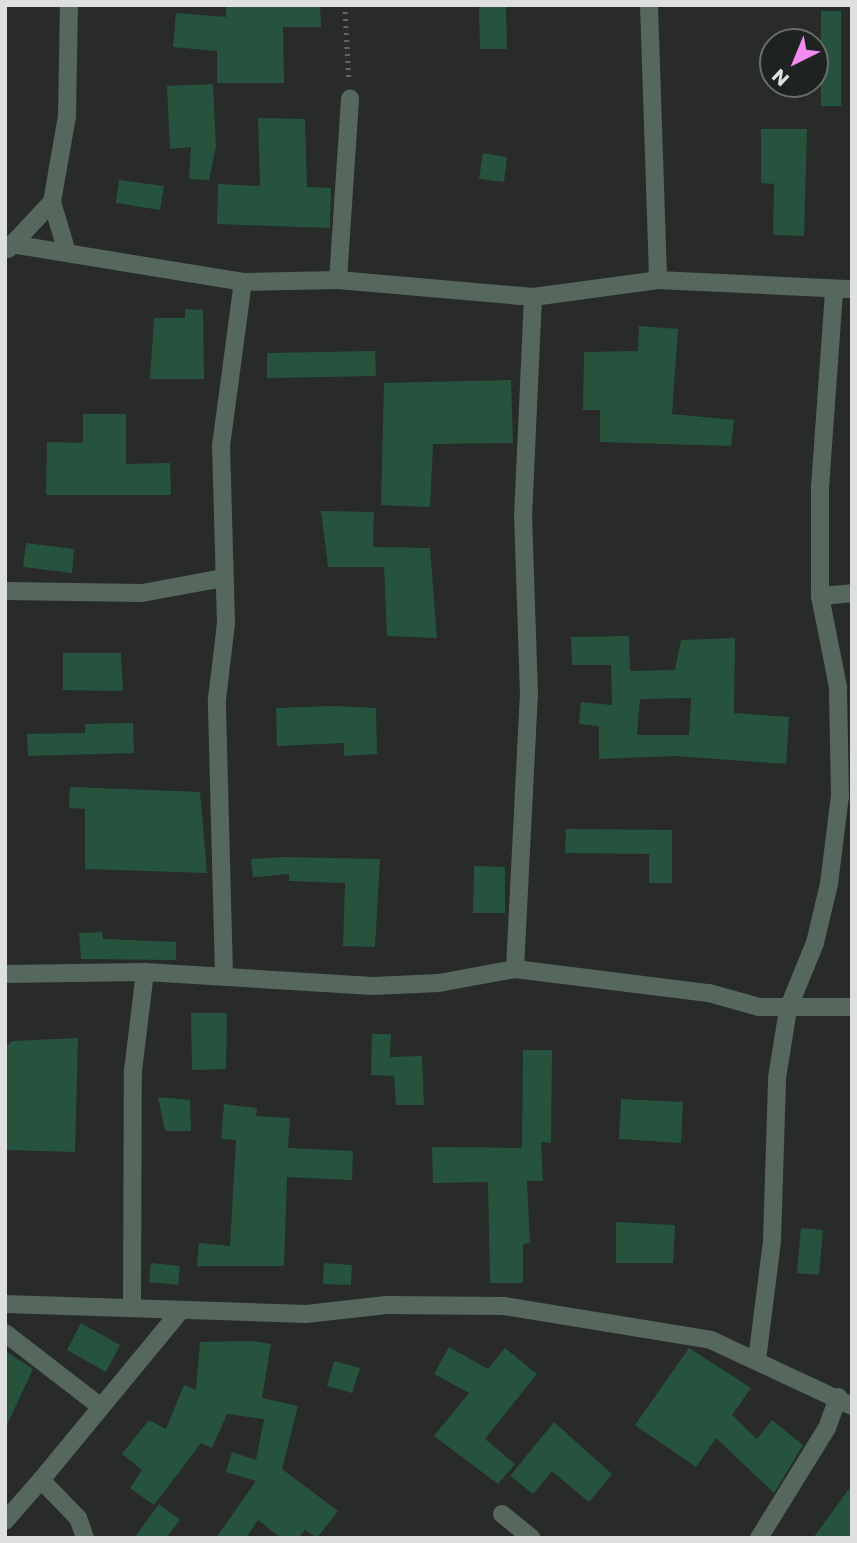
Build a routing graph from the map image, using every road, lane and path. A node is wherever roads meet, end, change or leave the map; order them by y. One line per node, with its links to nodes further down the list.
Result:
1 (69, 5): 5 (street)
2 (345, 5): 4 (path)
3 (649, 5): 9 (street)
4 (350, 98): 8 (street)
5 (52, 202): 6 (street); 7 (street)
6 (8, 248): 7 (street)
7 (66, 249): 10 (street)
8 (338, 280): 10 (street); 12 (street)
9 (658, 281): 11 (street); 12 (street)
10 (243, 282): 13 (street)
11 (843, 290): 16 (street)
12 (533, 297): 17 (street)
13 (223, 578): 14 (street); 20 (street)
14 (5, 591)
15 (852, 593): 16 (street)
16 (820, 596): 22 (street)
17 (515, 969): 20 (street); 22 (street)
18 (145, 972): 19 (street); 20 (street); 24 (street)
19 (5, 974)
20 (224, 975)
21 (852, 1007): 22 (street)
22 (788, 1009): 27 (street)
23 (5, 1304): 24 (street)
24 (132, 1306): 25 (street)
25 (181, 1310): 27 (street); 29 (street)
26 (5, 1333): 29 (street)
27 (757, 1360): 28 (street)
28 (845, 1402): 35 (street)
29 (101, 1407): 30 (street)
30 (41, 1480): 32 (street); 33 (street)
31 (502, 1514): 34 (street)
32 (5, 1521)
33 (85, 1538)
34 (532, 1538)
35 (759, 1538)

